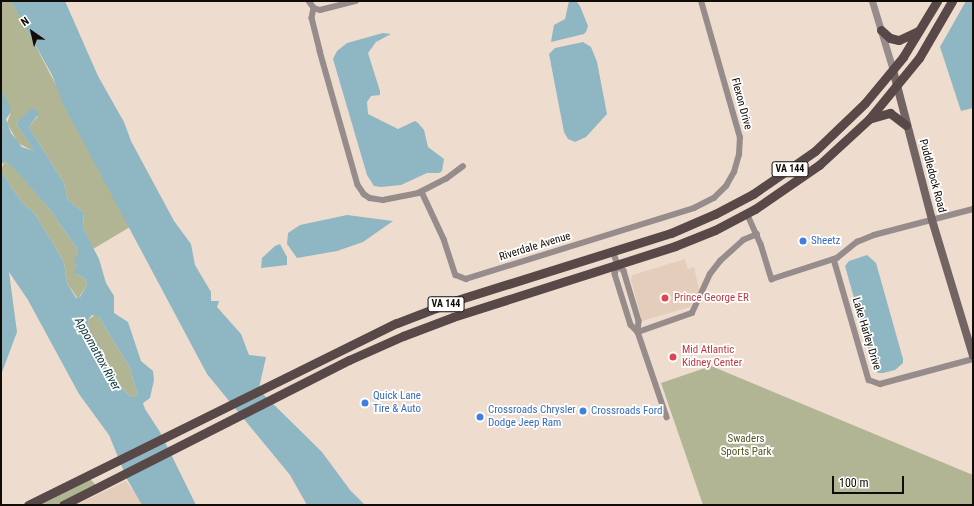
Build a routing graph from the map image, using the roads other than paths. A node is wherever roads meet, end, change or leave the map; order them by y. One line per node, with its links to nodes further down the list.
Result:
1 (309, 1): 7 (street)
2 (356, 1): 7 (street)
3 (701, 1): 16 (street, Flexon Drive)
4 (872, 1): 8 (street, Puddledock Road)
5 (937, 1): 9 (main road, VA 144)
6 (952, 1): 11 (main road, VA 144)
7 (314, 8): 15 (street)
8 (881, 30): 9 (main road); 10 (street, Puddledock Road)
9 (919, 31): 10 (main road, VA 144)
10 (893, 70): 11 (main road, Puddledock Road); 21 (main road, VA 144)
11 (897, 87): 12 (main road, VA 144); 13 (main road, Puddledock Road)
12 (869, 119): 13 (main road); 18 (main road, VA 144)
13 (906, 125): 19 (main road, Puddledock Road)
14 (463, 166): 15 (street)
15 (422, 192): 16 (street, Riverdale Avenue)
16 (707, 202)
17 (973, 209): 19 (street)
18 (747, 214): 20 (street); 23 (main road, VA 144)
19 (932, 220): 22 (street); 25 (main road, Puddledock Road)
20 (757, 234): 22 (street); 24 (street)
21 (613, 251): 23 (street); 27 (main road, VA 144)
22 (834, 259): 25 (street, Lake Harley Drive)
23 (618, 265): 24 (street); 24 (street); 28 (main road, VA 144)
24 (638, 332): 26 (street)
25 (973, 357)
26 (667, 417)
27 (28, 505)
28 (63, 505)

